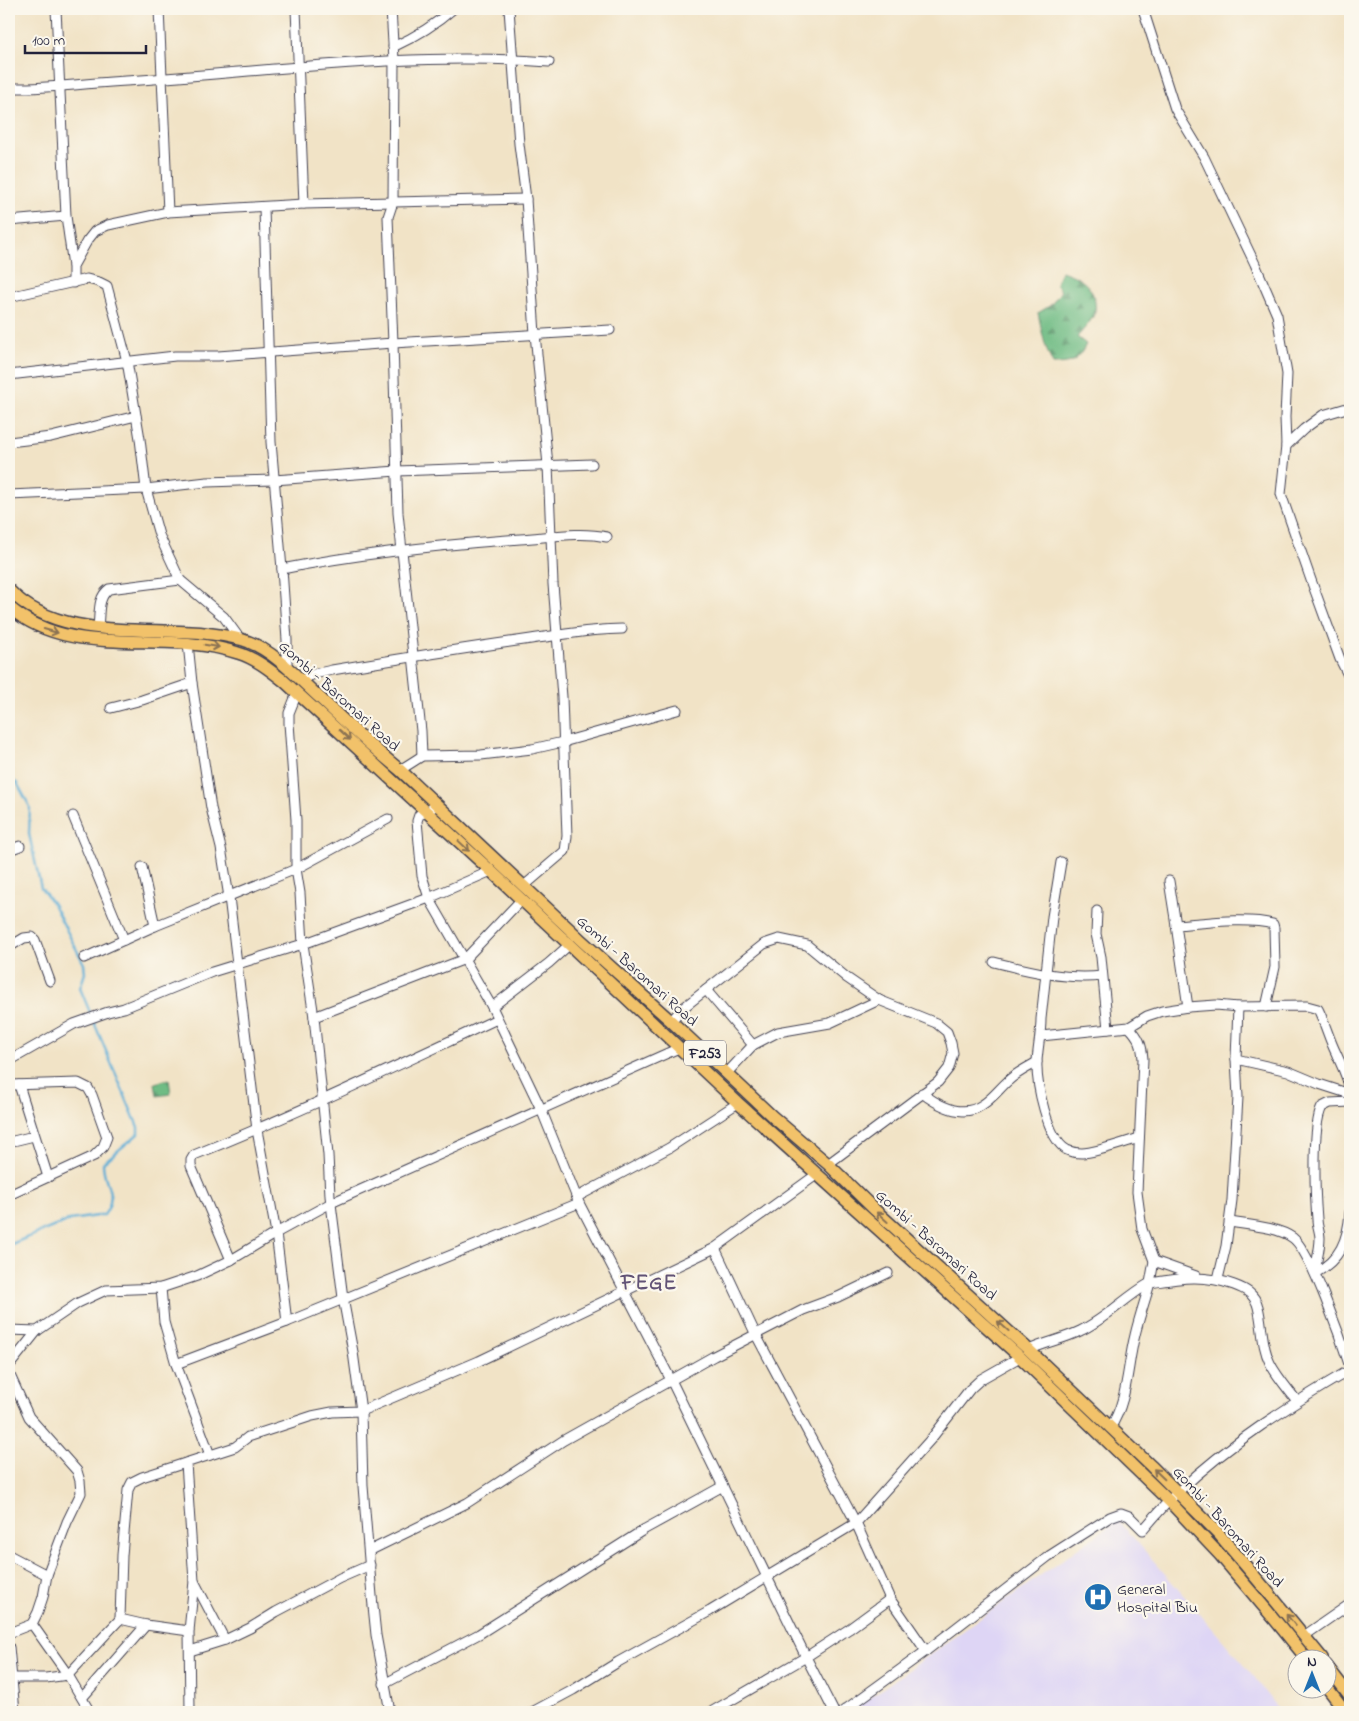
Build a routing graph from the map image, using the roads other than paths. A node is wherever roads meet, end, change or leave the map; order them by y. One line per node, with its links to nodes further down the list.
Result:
1 (56, 9): 14 (street)
2 (159, 9): 13 (street)
3 (296, 9): 12 (street)
4 (391, 9): 8 (street)
5 (453, 9): 8 (street)
6 (509, 9): 9 (street)
7 (1143, 9): 35 (street)
8 (393, 47): 10 (street)
9 (512, 59): 10 (street); 11 (street); 16 (street)
10 (394, 60): 12 (street); 17 (street)
11 (549, 62)
12 (299, 68): 13 (street); 18 (street)
13 (162, 79): 14 (street); 20 (street)
14 (59, 85): 15 (street); 21 (street)
15 (9, 88)
16 (526, 199): 17 (street); 27 (street)
17 (393, 202): 18 (street); 28 (street)
18 (304, 204): 19 (street)
19 (264, 208): 20 (street); 29 (street)
20 (168, 212): 23 (street)
21 (66, 216): 22 (street); 23 (street)
22 (9, 221)
23 (73, 266): 24 (street)
24 (73, 282): 25 (street); 30 (street)
25 (9, 297)
26 (610, 330): 27 (street)
27 (535, 334): 28 (street); 37 (street)
28 (393, 343): 29 (street); 38 (street)
29 (269, 352): 30 (street); 39 (street)
30 (126, 361): 31 (street); 33 (street)
31 (9, 375)
32 (1350, 407): 35 (street)
33 (136, 416): 34 (street); 40 (street)
34 (9, 442)
35 (1286, 446): 56 (street)
36 (592, 464): 37 (street)
37 (548, 465): 38 (street); 42 (street)
38 (397, 471): 39 (street); 44 (street)
39 (274, 480): 40 (street); 45 (street)
40 (146, 489): 41 (street); 46 (street)
41 (9, 495)
42 (552, 537): 43 (street); 44 (street); 51 (street)
43 (608, 537)
44 (402, 549): 45 (street); 54 (street)
45 (282, 569): 55 (street)
46 (180, 580): 49 (street); 52 (street)
47 (9, 590): 49 (main road, Gombi - Baromari Road / F253)
48 (9, 607): 53 (main road, Gombi - Baromari Road / F253, one-way to 53)
49 (98, 627): 52 (main road, Gombi - Baromari Road / F253)
50 (622, 629): 51 (street)
51 (556, 636): 54 (street); 62 (street)
52 (240, 639): 55 (main road, Gombi - Baromari Road / F253)
53 (188, 643): 58 (street); 59 (main road, Gombi - Baromari Road / F253, one-way to 59)
54 (412, 657): 57 (street); 63 (street)
55 (287, 667): 57 (main road, Gombi - Baromari Road / F253)
56 (1350, 679)
57 (301, 680): 64 (main road, Gombi - Baromari Road / F253)
58 (192, 683): 60 (street); 76 (street)
59 (298, 694): 65 (main road, Gombi - Baromari Road / F253, one-way to 65); 72 (street)
60 (111, 708)
61 (677, 710): 62 (street)
62 (563, 742): 63 (street); 75 (street)
63 (422, 756): 64 (street)
64 (400, 770): 65 (main road, Gombi - Baromari Road / F253)
65 (432, 808): 73 (main road, Gombi - Baromari Road / F253, one-way to 73); 75 (main road, Gombi - Baromari Road / F253); 77 (street)
66 (73, 816): 82 (street)
67 (388, 819): 72 (street)
68 (20, 846): 69 (street)
69 (9, 850)
70 (1061, 862): 90 (street)
71 (142, 867): 81 (street)
72 (296, 869): 76 (street); 83 (street)
73 (491, 871): 77 (street); 78 (main road, Gombi - Baromari Road / F253)
74 (1169, 881): 80 (street)
75 (524, 886): 101 (main road, Gombi - Baromari Road / F253)
76 (229, 897): 81 (street); 89 (street)
77 (429, 898): 83 (street); 87 (street)
78 (521, 900): 84 (main road, Gombi - Baromari Road / F253); 87 (street)
79 (1097, 911): 91 (street)
80 (1176, 925): 96 (street); 98 (street)
81 (155, 926): 82 (street)
82 (124, 940): 86 (street)
83 (303, 944): 89 (street); 99 (street)
84 (569, 945): 95 (street); 106 (main road, Gombi - Baromari Road / F253)
85 (9, 947): 92 (street)
86 (84, 958)
87 (465, 960): 95 (street); 99 (street)
88 (994, 962): 90 (street)
89 (236, 964): 108 (street); 122 (street)
90 (1046, 973): 91 (street); 104 (street)
91 (1102, 976): 103 (street)
92 (50, 981)
93 (706, 990): 94 (street); 101 (street); 105 (street)
94 (879, 1000): 105 (street); 114 (street)
95 (492, 1007): 100 (street)
96 (1188, 1007): 97 (street); 102 (street)
97 (1238, 1007): 98 (street); 107 (street)
98 (1266, 1007): 113 (street)
99 (314, 1017): 116 (street)
100 (496, 1019): 116 (street); 120 (street)
101 (671, 1021): 110 (main road, Gombi - Baromari Road / F253)
102 (1129, 1027): 103 (street); 124 (street)
103 (1108, 1029): 104 (street)
104 (1041, 1036): 109 (street)
105 (753, 1045): 110 (street)
106 (679, 1048): 118 (main road, Gombi - Baromari Road / F253); 120 (street)
107 (1236, 1058): 115 (street); 133 (street)
108 (9, 1061)
109 (1037, 1062): 114 (street); 124 (street)
110 (727, 1073): 119 (main road, Gombi - Baromari Road / F253)
111 (9, 1084): 112 (street)
112 (19, 1085): 123 (street); 128 (street)
113 (1350, 1090)
114 (922, 1093): 126 (street)
115 (1350, 1094)
116 (322, 1100): 122 (street); 131 (street)
117 (1350, 1102): 139 (street)
118 (738, 1104): 121 (main road, Gombi - Baromari Road / F253); 130 (street)
119 (760, 1104): 121 (main road); 126 (main road, Gombi - Baromari Road / F253)
120 (541, 1109): 130 (street); 131 (street)
121 (748, 1112): 127 (main road, Gombi - Baromari Road / F253)
122 (258, 1130): 134 (street); 136 (street)
123 (34, 1136): 125 (street); 128 (street)
124 (1139, 1138): 137 (street)
125 (9, 1142)
126 (828, 1164): 151 (main road, Gombi - Baromari Road / F253, one-way to 126)
127 (816, 1175): 135 (street); 151 (main road, Gombi - Baromari Road / F253)
128 (48, 1177): 129 (street)
129 (9, 1196)
130 (578, 1200): 144 (street); 145 (street)
131 (331, 1203): 134 (street); 145 (street)
132 (1350, 1212): 139 (street)
133 (1230, 1222): 139 (street); 141 (street)
134 (276, 1233): 136 (street); 146 (street)
135 (715, 1248): 144 (street); 149 (street)
136 (231, 1260): 143 (street)
137 (1154, 1261): 140 (street); 142 (street)
138 (888, 1273): 149 (street)
139 (1315, 1273): 150 (street)
140 (1197, 1277): 141 (street); 142 (street)
141 (1218, 1279): 157 (street)
142 (1150, 1283): 151 (street); 159 (street)
143 (161, 1288): 148 (street); 152 (street)
144 (625, 1292): 156 (street); 158 (street)
145 (343, 1298): 146 (street); 158 (street)
146 (287, 1322): 152 (street)
147 (9, 1330): 148 (street)
148 (36, 1331): 153 (street)
149 (756, 1335): 156 (street); 165 (street)
150 (1348, 1350): 154 (street)
151 (1025, 1354): 159 (main road, Gombi - Baromari Road / F253); 164 (main road, Gombi - Baromari Road / F253); 165 (street)
152 (176, 1364): 160 (street)
153 (9, 1366)
154 (1350, 1368): 157 (street)
155 (9, 1373): 169 (street)
156 (671, 1380): 162 (street); 166 (street)
157 (1297, 1401): 163 (street)
158 (361, 1411): 160 (street); 166 (street)
159 (1110, 1428): 163 (main road, Gombi - Baromari Road / F253, one-way to 159)
160 (210, 1455): 161 (street)
161 (186, 1463): 171 (street); 174 (street)
162 (723, 1486): 170 (street); 190 (street)
163 (1178, 1491): 164 (street); 179 (main road, Gombi - Baromari Road / F253, one-way to 163)
164 (1169, 1501): 182 (main road, Gombi - Baromari Road / F253); 185 (street)
165 (856, 1523): 170 (street); 172 (street)
166 (369, 1551): 168 (street)
167 (9, 1555): 169 (street)
168 (370, 1565): 180 (street); 190 (street)
169 (47, 1575): 175 (street)
170 (768, 1576): 186 (street); 198 (street)
171 (194, 1581): 177 (street); 180 (street)
172 (890, 1599): 185 (street); 186 (street)
173 (1350, 1604): 179 (street)
174 (120, 1618): 176 (street); 187 (street)
175 (32, 1624): 178 (street); 187 (street)
176 (146, 1626): 177 (street); 192 (street)
177 (189, 1631): 184 (street)
178 (9, 1632)
179 (1304, 1636): 183 (main road, Gombi - Baromari Road / F253)
180 (225, 1640): 184 (street)
181 (9, 1647): 188 (street)
182 (1298, 1648)
183 (1314, 1648)
184 (190, 1651): 196 (street)
185 (926, 1652): 201 (street)
186 (806, 1657): 199 (street); 200 (street)
187 (68, 1675): 188 (street); 192 (street)
188 (12, 1678): 194 (street)
189 (1336, 1678): 191 (main road)
190 (384, 1684): 197 (street)
191 (1350, 1696)
192 (82, 1698): 195 (street)
193 (1335, 1698): 202 (main road)
194 (15, 1712)
195 (90, 1712)
196 (190, 1712)
197 (390, 1712)
198 (532, 1712)
199 (711, 1712)
200 (834, 1712)
201 (842, 1712)
202 (1346, 1712)

